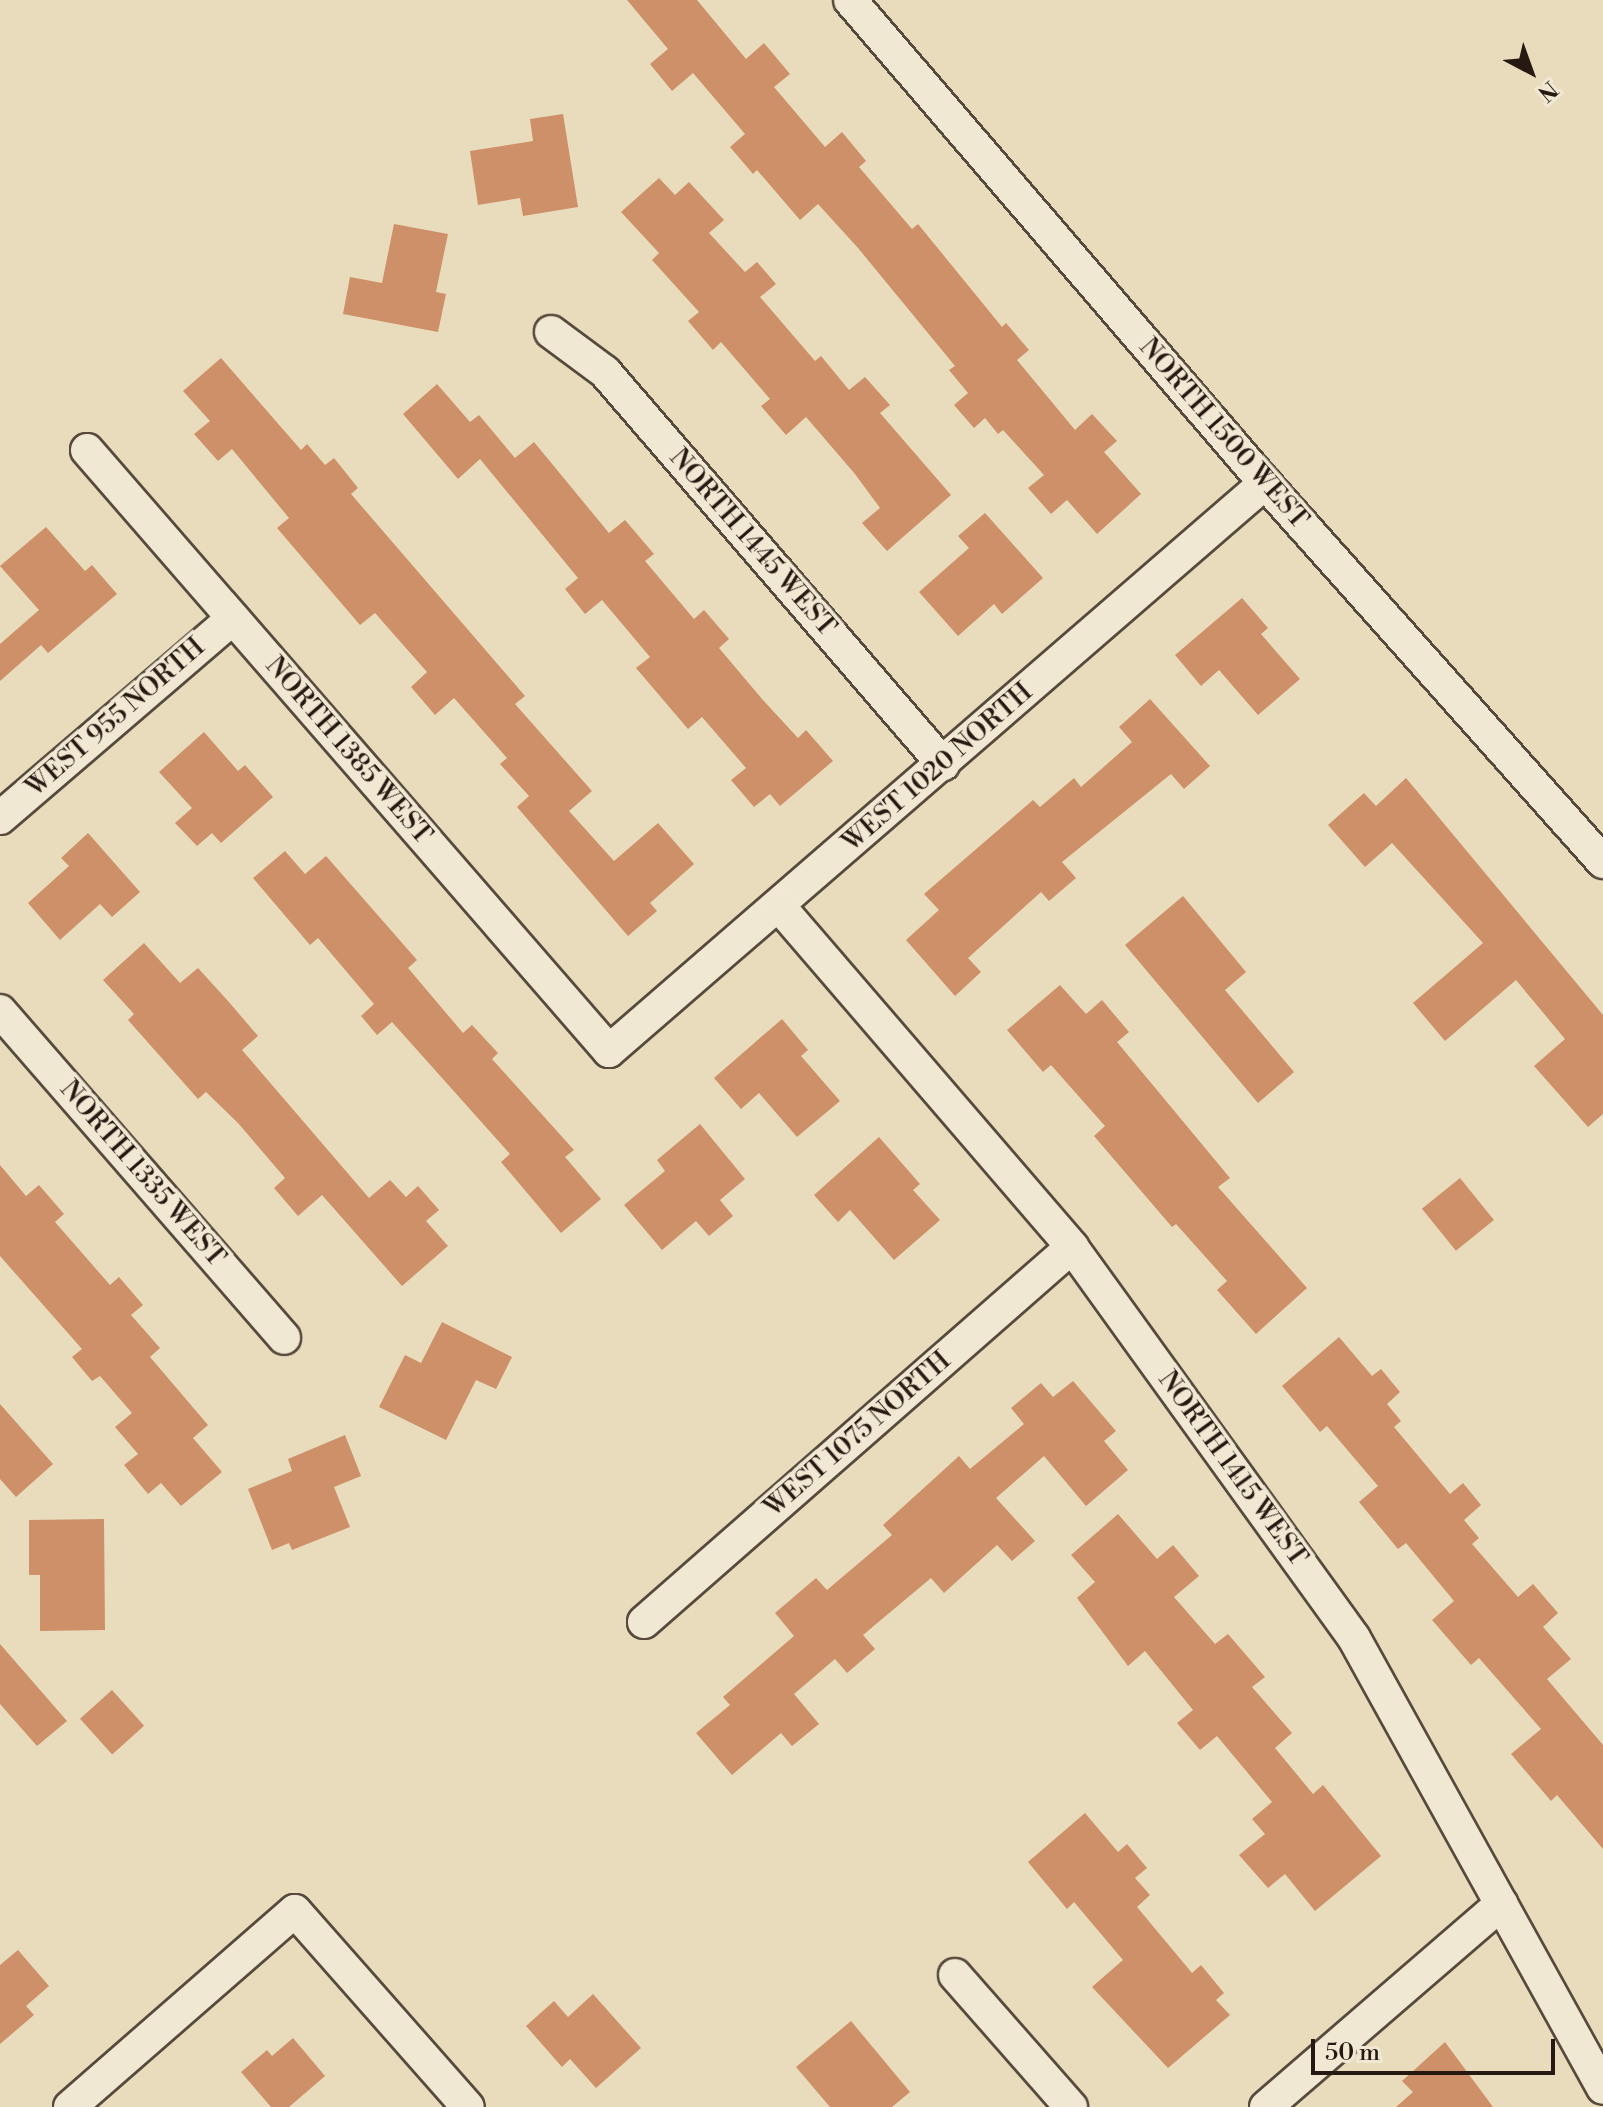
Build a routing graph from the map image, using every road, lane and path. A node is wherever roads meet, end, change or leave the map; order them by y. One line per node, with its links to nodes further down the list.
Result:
1 (850, 0): 4 (street, NORTH 1500 WEST)
2 (551, 332): 6 (street, NORTH 1445 WEST)
3 (87, 450): 5 (street, NORTH 1385 WEST)
4 (1265, 483): 6 (street, WEST 1020 NORTH); 8 (street, NORTH 1500 WEST)
5 (233, 618): 7 (street, WEST 955 NORTH); 11 (street, NORTH 1385 WEST)
6 (943, 764): 9 (street, WEST 1020 NORTH)
7 (0, 818)
8 (1603, 862)
9 (779, 906): 11 (street, WEST 1020 NORTH); 12 (street, NORTH 1415 WEST)
10 (0, 1011): 13 (street, NORTH 1335 WEST)
11 (609, 1051)
12 (1072, 1247): 14 (street, WEST 1075 NORTH); 15 (street, NORTH 1415 WEST)
13 (284, 1338)
14 (644, 1622)
15 (1501, 1904): 17 (street, NORTH 1415 WEST); 21 (street)
16 (955, 1975): 20 (street)
17 (1603, 2088)
18 (70, 2107): 19 (street)
19 (468, 2107)
20 (1071, 2107)
21 (1266, 2107)

